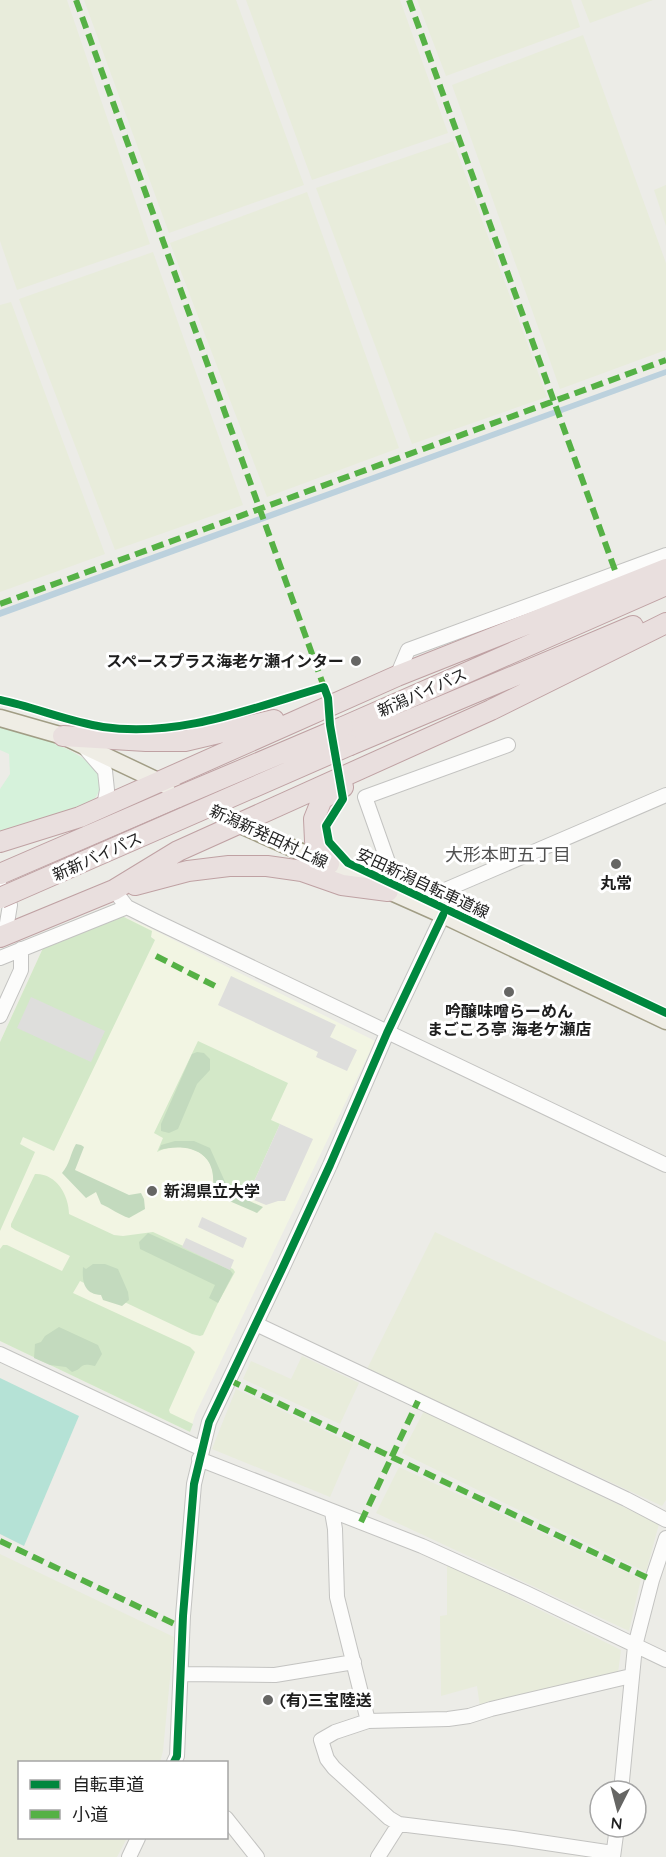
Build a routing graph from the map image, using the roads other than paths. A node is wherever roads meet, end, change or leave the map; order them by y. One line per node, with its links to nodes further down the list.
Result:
1 (666, 555): 6 (street)
2 (666, 569): 6 (highway)
3 (666, 585): 15 (highway, 新潟バイパス, bridge)
4 (666, 612): 17 (highway, 新潟バイパス, bridge)
5 (666, 623): 9 (highway)
6 (397, 676): 7 (highway)
7 (321, 708): 10 (highway); 13 (highway)
8 (1, 715): 10 (main road, 新潟新発田村上線)
9 (462, 724): 18 (highway); 20 (highway)
10 (63, 736): 12 (main road, 新潟新発田村上線)
11 (508, 745): 24 (street)
12 (83, 746): 13 (main road, 新潟新発田村上線); 16 (street)
13 (160, 782): 16 (highway); 18 (main road, 新潟新発田村上線)
14 (666, 795): 27 (street)
15 (178, 797): 21 (highway, 新新バイパス)
16 (104, 806): 19 (highway)
17 (193, 813): 25 (highway, 新新バイパス, bridge)
18 (236, 823): 20 (main road, 新潟新発田村上線); 23 (highway)
19 (0, 842)
20 (328, 864): 24 (main road, 新潟新発田村上線)
21 (0, 874)
22 (0, 886): 28 (street)
23 (114, 890): 24 (highway); 26 (street); 28 (highway)
24 (394, 893): 27 (main road, 新潟新発田村上線)
25 (0, 898)
26 (127, 907): 29 (street); 33 (street)
27 (436, 912): 32 (main road, 新潟新発田村上線); 33 (street)
28 (3, 936)
29 (21, 949): 30 (street); 31 (street)
30 (0, 958)
31 (0, 1016)
32 (666, 1021)
33 (387, 1033): 34 (street); 35 (street)
34 (666, 1165)
35 (256, 1324): 37 (street); 39 (street)
36 (0, 1354): 37 (street)
37 (200, 1454): 38 (street); 44 (street)
38 (332, 1512): 41 (street); 43 (street)
39 (666, 1520)
40 (666, 1538): 41 (street)
41 (635, 1646): 42 (street); 45 (street)
42 (666, 1660)
43 (354, 1662): 44 (street); 46 (street)
44 (181, 1674): 47 (street)
45 (631, 1676): 46 (street); 48 (street)
46 (368, 1721): 50 (street)
47 (178, 1760)
48 (622, 1779)
49 (228, 1821): 56 (street)
50 (399, 1824): 53 (street); 57 (street)
51 (138, 1839): 55 (street)
52 (615, 1839): 54 (street)
53 (550, 1843): 54 (street); 58 (street)
54 (613, 1855)
55 (129, 1857)
56 (257, 1857)
57 (378, 1857)
58 (544, 1857)

